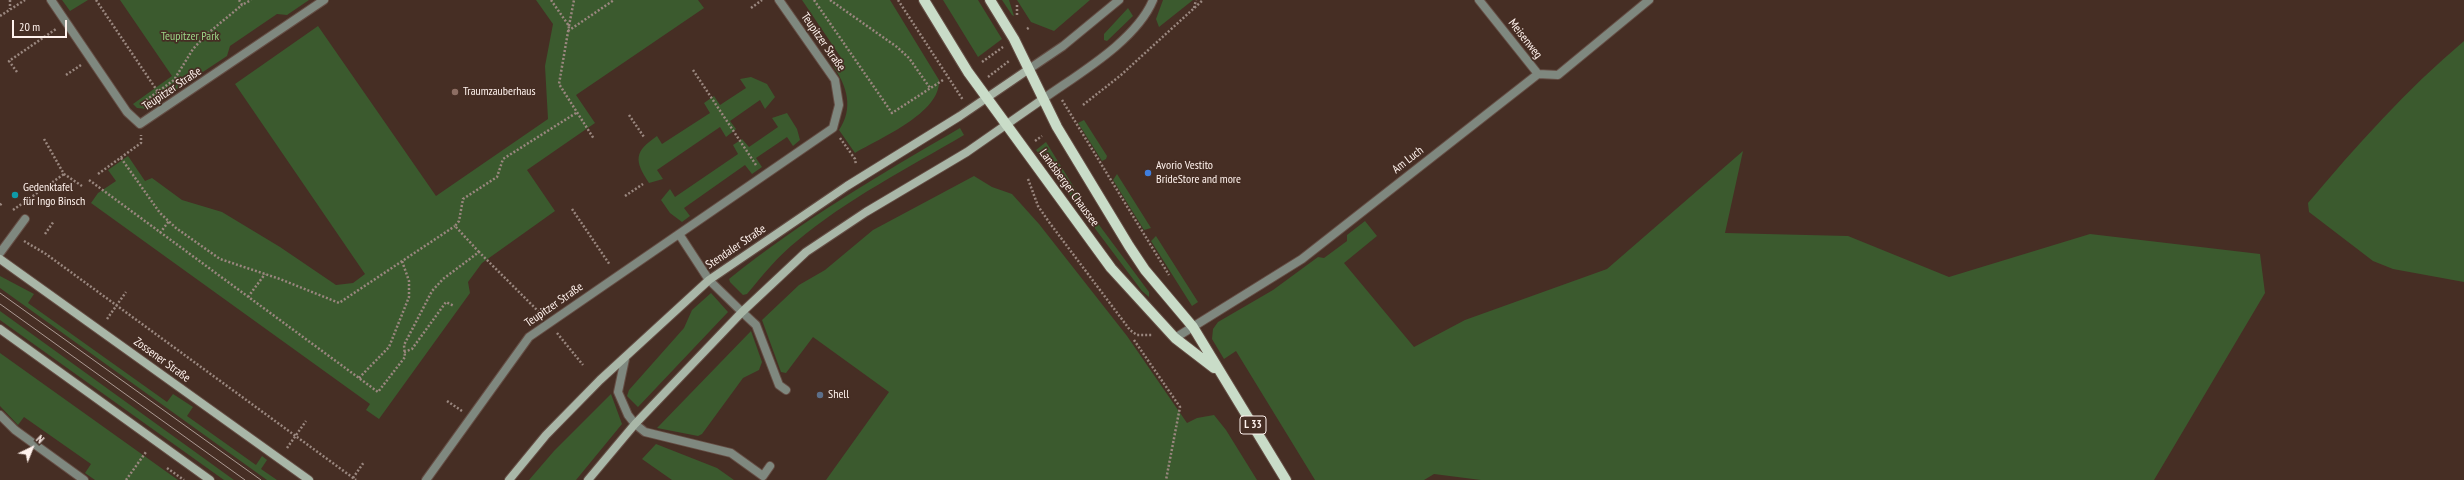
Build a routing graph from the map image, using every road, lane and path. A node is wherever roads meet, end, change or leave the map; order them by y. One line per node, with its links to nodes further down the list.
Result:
1 (10, 0): 27 (path)
2 (25, 0): 27 (path)
3 (51, 0): 31 (street, Teupitzer Straße)
4 (96, 0): 46 (path)
5 (240, 0): 25 (path)
6 (251, 0): 25 (path)
7 (324, 0): 53 (street, Teupitzer Straße)
8 (551, 0): 32 (path)
9 (574, 0): 32 (path)
10 (614, 0): 35 (path)
11 (762, 0): 26 (path)
12 (779, 0): 64 (street, Teupitzer Straße)
13 (814, 0): 45 (path)
14 (830, 0): 45 (path)
15 (898, 0): 50 (path)
16 (924, 0): 47 (main road, Landsberger Chaussee)
17 (990, 0): 39 (main road, Landsberger Chaussee)
18 (1110, 0): 29 (street)
19 (1119, 0): 29 (street)
20 (1153, 0): 48 (street)
21 (1196, 0): 28 (path)
22 (1203, 0): 28 (path)
23 (1479, 0): 42 (street, Meisenweg)
24 (1650, 0): 42 (street)
25 (242, 5): 46 (path)
26 (751, 8)
27 (10, 9): 30 (path)
28 (1194, 9): 49 (path)
29 (1106, 11): 39 (street)
30 (0, 16)
31 (66, 22): 37 (street, Teupitzer Straße); 41 (path)
32 (569, 26): 35 (path)
33 (1030, 27): 34 (path)
34 (1027, 29)
35 (568, 32): 51 (path)
36 (1005, 45): 38 (path)
37 (90, 59): 43 (path); 53 (street, Teupitzer Straße)
38 (982, 62)
39 (1029, 69): 47 (main road, Stendaler Straße); 48 (main road, Landsberger Chaussee)
40 (693, 70): 64 (path)
41 (17, 72)
42 (1538, 74): 94 (street, Am Luch)
43 (66, 75)
44 (943, 80): 45 (path)
45 (930, 88)
46 (158, 92): 53 (path)
47 (987, 98): 50 (main road, Stendaler Straße); 54 (main road, Landsberger Chaussee)
48 (1043, 99): 54 (main road); 94 (main road, Landsberger Chaussee)
49 (1083, 105)
50 (971, 109): 87 (main road, Stendaler Straße)
51 (576, 113): 59 (path); 75 (path)
52 (629, 115): 57 (path)
53 (140, 124): 60 (path)
54 (1006, 125): 92 (main road); 98 (main road, Landsberger Chaussee)
55 (1079, 128): 86 (path)
56 (837, 133): 61 (path)
57 (644, 137)
58 (44, 139): 62 (path)
59 (594, 139)
60 (121, 158): 63 (path); 74 (path)
61 (855, 166)
62 (64, 174): 68 (path); 71 (path)
63 (98, 174)
64 (763, 176): 79 (street, Teupitzer Straße)
65 (1026, 177): 98 (path)
66 (88, 180): 76 (path)
67 (643, 184): 69 (path)
68 (82, 186)
69 (625, 196)
70 (572, 209): 85 (path)
71 (13, 210)
72 (25, 219): 77 (street)
73 (54, 221): 78 (path)
74 (169, 221): 76 (path); 84 (path)
75 (455, 226): 80 (path); 83 (path)
76 (160, 233): 89 (path)
77 (13, 234): 81 (street); 90 (path)
78 (44, 234)
79 (679, 234): 85 (street, Teupitzer Straße); 87 (street)
80 (479, 252): 93 (path); 100 (path)
81 (0, 253)
82 (0, 259): 97 (main road, Zossener Straße)
83 (402, 261): 84 (path); 104 (path)
84 (265, 274): 89 (path)
85 (617, 276): 120 (street, Teupitzer Straße)
86 (1170, 276)
87 (709, 280): 92 (street); 101 (main road, Stendaler Straße)
88 (126, 292): 90 (path)
89 (248, 297): 104 (path)
90 (117, 305): 97 (path); 109 (path)
91 (454, 306): 100 (path)
92 (742, 312): 105 (street); 108 (main road)
93 (542, 316)
94 (1193, 327): 98 (street, Am Luch); 103 (main road, Landsberger Chaussee)
95 (0, 329): 117 (main road)
96 (554, 329): 102 (path)
97 (100, 330): 111 (main road, Zossener Straße)
98 (1175, 338): 103 (main road, Landsberger Chaussee)
99 (1134, 340): 123 (path)
100 (404, 352): 104 (path)
101 (625, 359): 108 (street); 121 (main road, Stendaler Straße)
102 (583, 365)
103 (1218, 370): 124 (main road, Landsberger Chaussee / L 33)
104 (359, 378)
105 (786, 390)
106 (0, 415): 115 (street)
107 (306, 420): 109 (path)
108 (635, 424): 113 (street); 122 (main road)
109 (297, 435): 111 (path); 114 (path)
110 (146, 452): 116 (path)
111 (280, 458): 118 (main road, Zossener Straße)
112 (364, 462): 114 (path)
113 (770, 466)
114 (353, 478): 119 (path)
115 (84, 480)
116 (126, 480)
117 (210, 480)
118 (310, 480)
119 (356, 480)
120 (426, 480)
121 (509, 480)
122 (588, 480)
123 (1166, 480)
124 (1286, 480)

